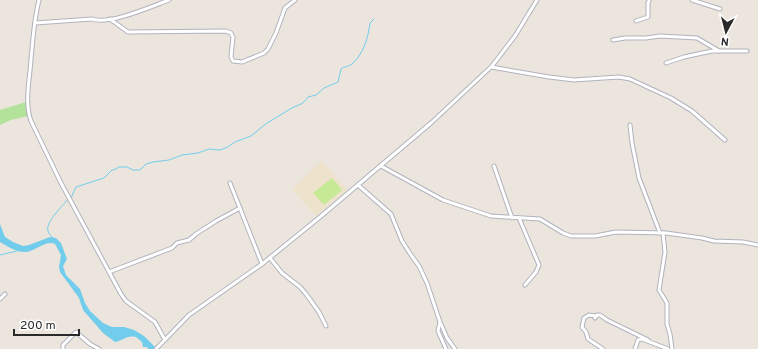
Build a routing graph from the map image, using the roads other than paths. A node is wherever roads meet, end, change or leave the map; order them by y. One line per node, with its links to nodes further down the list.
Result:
1 (38, 0): 10 (street)
2 (169, 0): 8 (street)
3 (295, 0): 8 (street)
4 (538, 0): 15 (street)
5 (650, 0): 9 (street)
6 (692, 0): 7 (street)
7 (720, 9)
8 (110, 19): 10 (street)
9 (636, 21)
10 (35, 23): 29 (street)
11 (613, 40): 12 (street)
12 (719, 51): 13 (street); 14 (street)
13 (747, 51)
14 (666, 63)
15 (491, 67): 17 (street); 18 (street)
16 (630, 125): 25 (street)
17 (725, 140)
18 (381, 166): 21 (street); 23 (street)
19 (494, 166): 23 (street)
20 (230, 183): 22 (street)
21 (358, 185): 27 (street); 33 (street)
22 (240, 208): 28 (street); 29 (street)
23 (512, 218): 24 (street)
24 (519, 218): 25 (street); 30 (street)
25 (662, 233): 26 (street); 45 (street)
26 (758, 245)
27 (270, 258): 28 (street); 34 (street)
28 (262, 264): 35 (street)
29 (109, 272): 35 (street)
30 (525, 284)
31 (5, 294): 32 (street)
32 (0, 299)
33 (440, 322): 40 (street); 41 (street)
34 (326, 326)
35 (164, 340): 39 (street)
36 (648, 340): 42 (street); 43 (street); 44 (street)
37 (63, 349): 38 (street)
38 (99, 349)
39 (156, 349)
40 (446, 349)
41 (455, 349)
42 (603, 349)
43 (635, 349)
44 (668, 349)
45 (672, 349)

